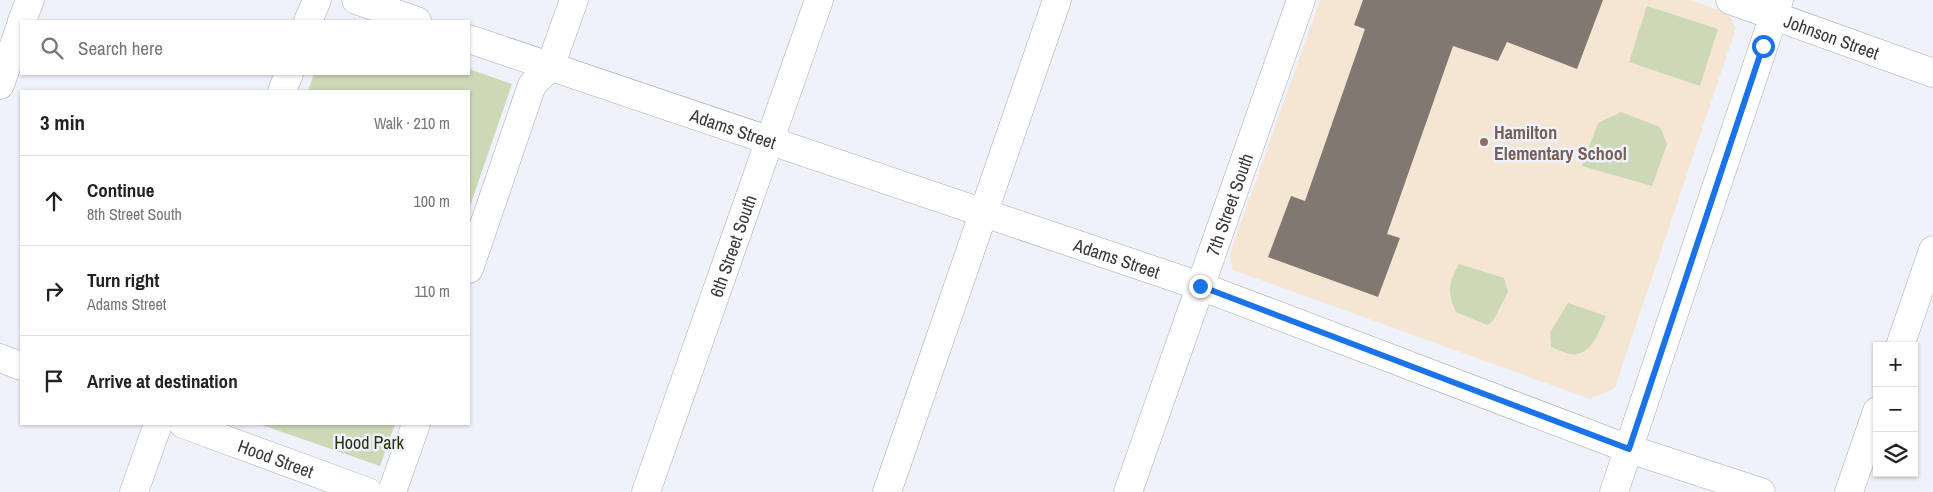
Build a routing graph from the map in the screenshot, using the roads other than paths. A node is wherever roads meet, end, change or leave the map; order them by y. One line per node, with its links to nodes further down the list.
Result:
1 (30, 0): 10 (street)
2 (316, 0): 11 (street)
3 (356, 0): 12 (street)
4 (574, 0): 15 (street)
5 (819, 0): 20 (street, 6th Street South)
6 (1057, 0): 21 (street)
7 (1300, 0): 24 (street, 7th Street South)
8 (1730, 0): 9 (street, Johnson Street)
9 (1776, 8): 16 (street, Johnson Street); 32 (street)
10 (23, 20)
11 (308, 20)
12 (414, 20)
13 (20, 29): 18 (street)
14 (470, 39): 15 (street, Adams Street)
15 (550, 67): 20 (street, Adams Street); 23 (street)
16 (1933, 73)
17 (289, 75): 19 (street)
18 (0, 85)
19 (282, 90)
20 (770, 141): 21 (street, Adams Street); 36 (street, 6th Street South)
21 (983, 213): 24 (street, Adams Street); 37 (street)
22 (1933, 250): 25 (street)
23 (470, 266)
24 (1200, 286): 32 (street, Adams Street); 38 (street, 7th Street South)
25 (1901, 342)
26 (0, 358): 27 (street)
27 (20, 366)
28 (1873, 423): 41 (street)
29 (158, 425): 33 (street)
30 (186, 425): 34 (street, Hood Street)
31 (416, 425): 35 (street)
32 (1629, 449): 39 (street); 40 (street, Adams Street)
33 (134, 492)
34 (368, 492)
35 (392, 492)
36 (646, 492)
37 (887, 492)
38 (1128, 492)
39 (1614, 492)
40 (1760, 492)
41 (1849, 492)

